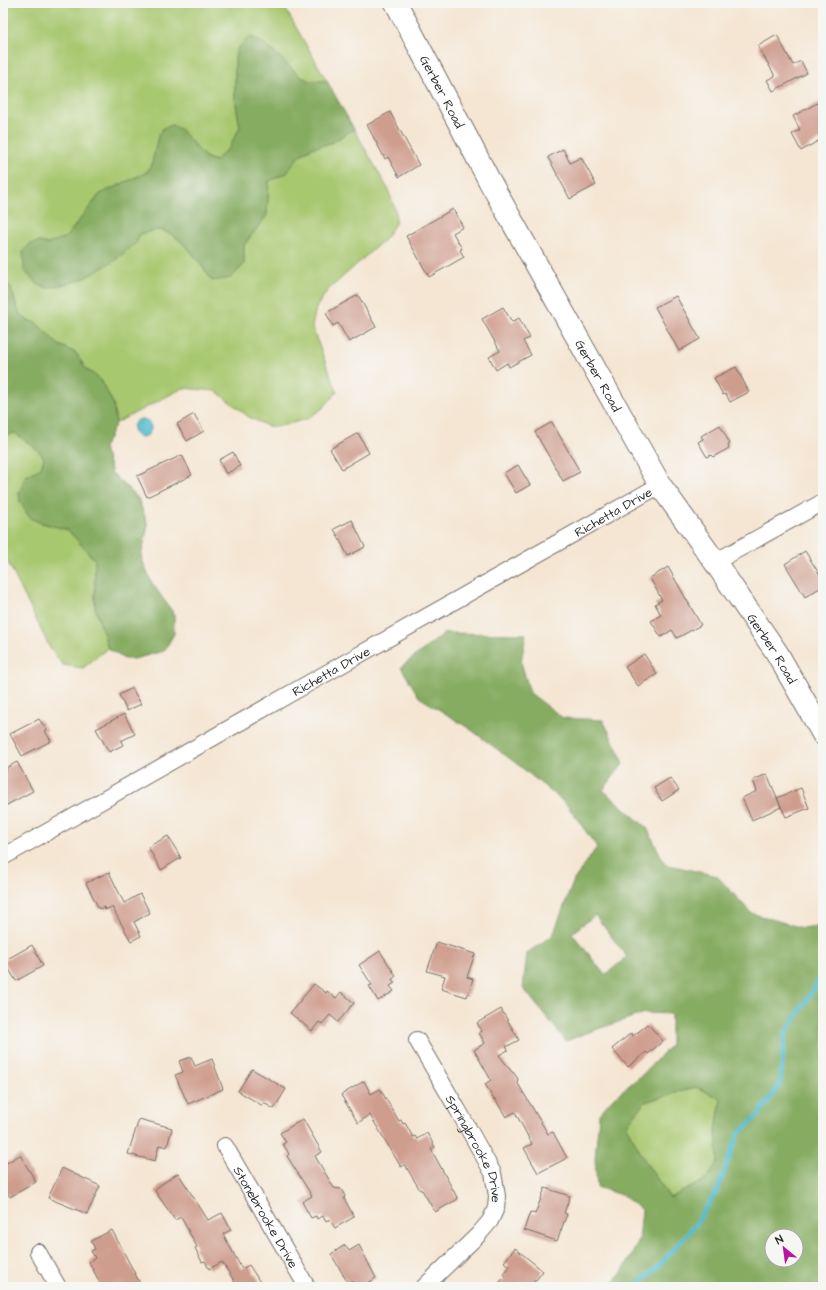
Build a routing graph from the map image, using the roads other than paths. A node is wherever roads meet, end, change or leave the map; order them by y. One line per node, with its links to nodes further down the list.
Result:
1 (396, 3): 2 (street, Gerber Road)
2 (660, 485): 4 (street, Gerber Road); 6 (street, Richetta Drive)
3 (823, 502): 4 (street)
4 (715, 562): 5 (street, Gerber Road)
5 (823, 734)
6 (3, 858)
7 (417, 1040): 12 (street, Springbrooke Drive)
8 (225, 1146): 11 (street, Stonebrooke Drive)
9 (38, 1252): 10 (street)
10 (58, 1287)
11 (307, 1287)
12 (424, 1287)

